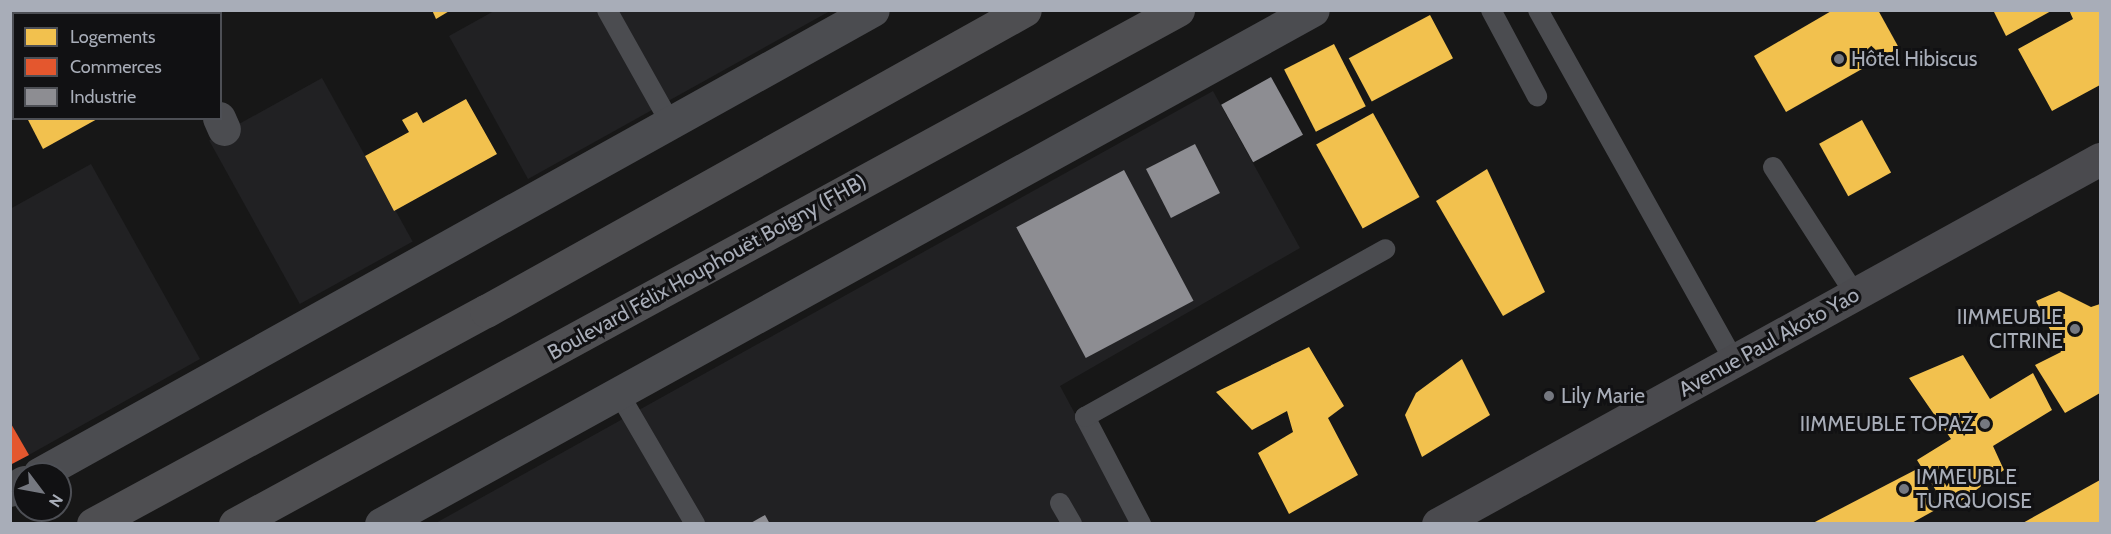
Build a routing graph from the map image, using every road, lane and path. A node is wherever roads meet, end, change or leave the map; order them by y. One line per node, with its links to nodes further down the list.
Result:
1 (607, 10): 9 (lane)
2 (873, 10): 9 (street)
3 (1025, 10): 18 (highway)
4 (1178, 10): 19 (highway, Boulevard Félix Houphouët Boigny (FHB))
5 (1313, 10): 15 (street)
6 (1491, 10): 8 (lane)
7 (1538, 10): 14 (lane)
8 (1537, 96)
9 (671, 124): 16 (street)
10 (2100, 159): 13 (street, Avenue Paul Akoto Yao)
11 (1773, 167): 13 (lane)
12 (1385, 249): 23 (lane)
13 (1856, 294): 14 (street, Avenue Paul Akoto Yao)
14 (1734, 361): 24 (street, Avenue Paul Akoto Yao)
15 (618, 392): 20 (street); 21 (lane)
16 (61, 462)
17 (1060, 503): 22 (lane)
18 (93, 524)
19 (235, 524)
20 (381, 524)
21 (695, 524)
22 (1072, 524)
23 (1141, 524)
24 (1438, 524)

